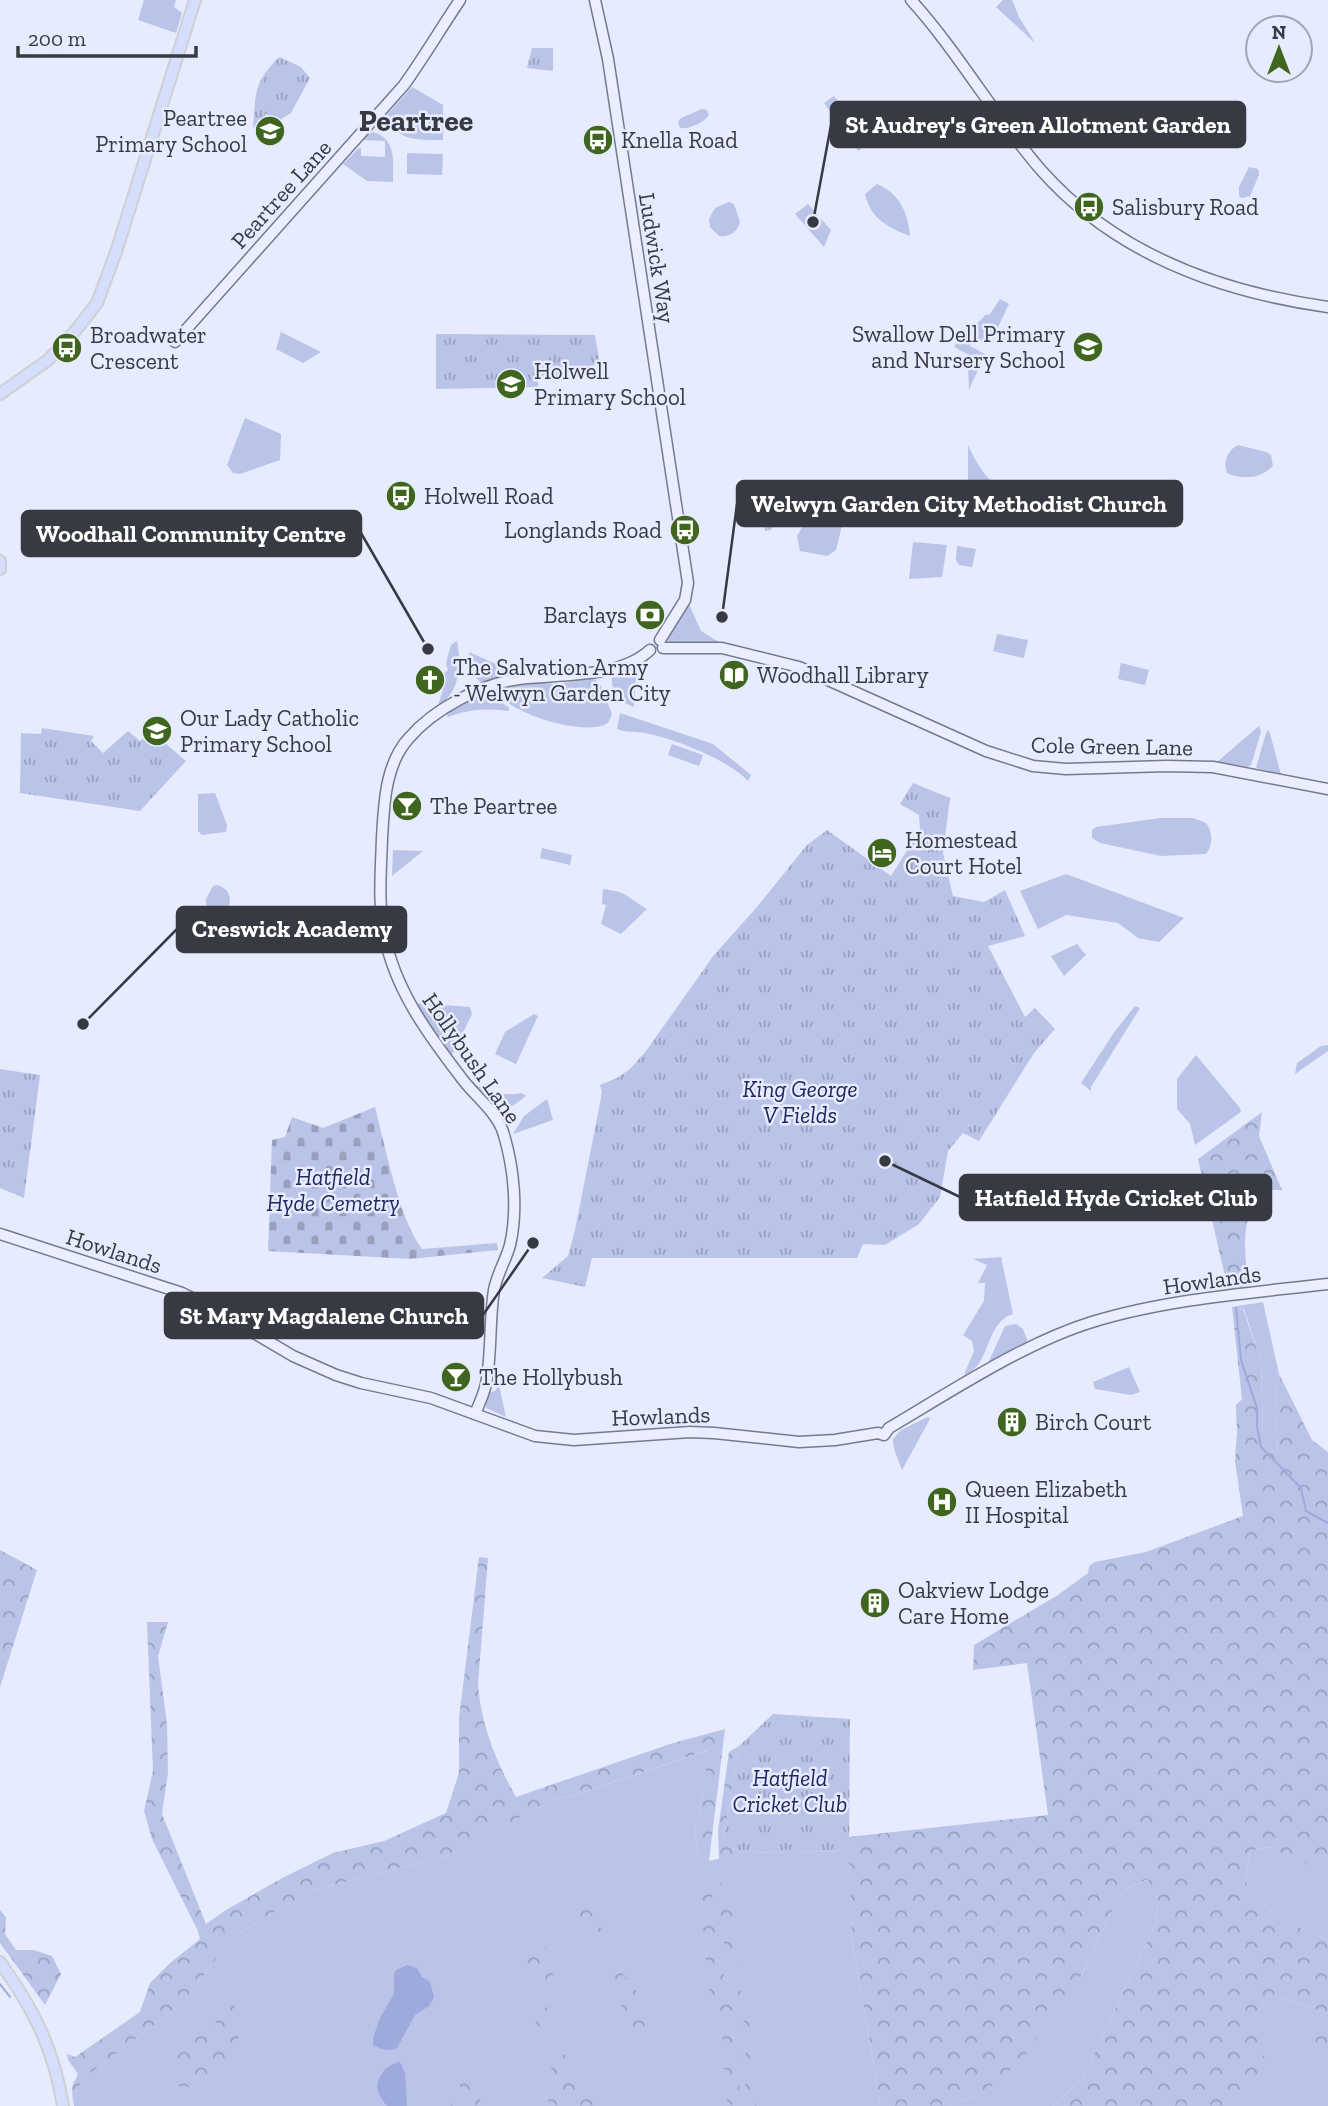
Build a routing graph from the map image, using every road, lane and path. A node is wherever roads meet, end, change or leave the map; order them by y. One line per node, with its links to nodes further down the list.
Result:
1 (195, 0): 7 (main road)
2 (460, 0): 6 (street, Peartree Lane)
3 (595, 0): 10 (street, Ludwick Way)
4 (911, 0): 5 (street)
5 (1328, 307)
6 (175, 342)
7 (0, 394)
8 (0, 561): 9 (main road)
9 (0, 569)
10 (661, 644): 11 (street, Ludwick Way); 12 (street, Cole Green Lane)
11 (392, 766): 15 (street, Hollybush Lane)
12 (1328, 789)
13 (0, 1234): 15 (street, Howlands)
14 (1328, 1284): 15 (street, Howlands)
15 (475, 1414)
16 (0, 1962): 17 (main road)
17 (63, 2106)

